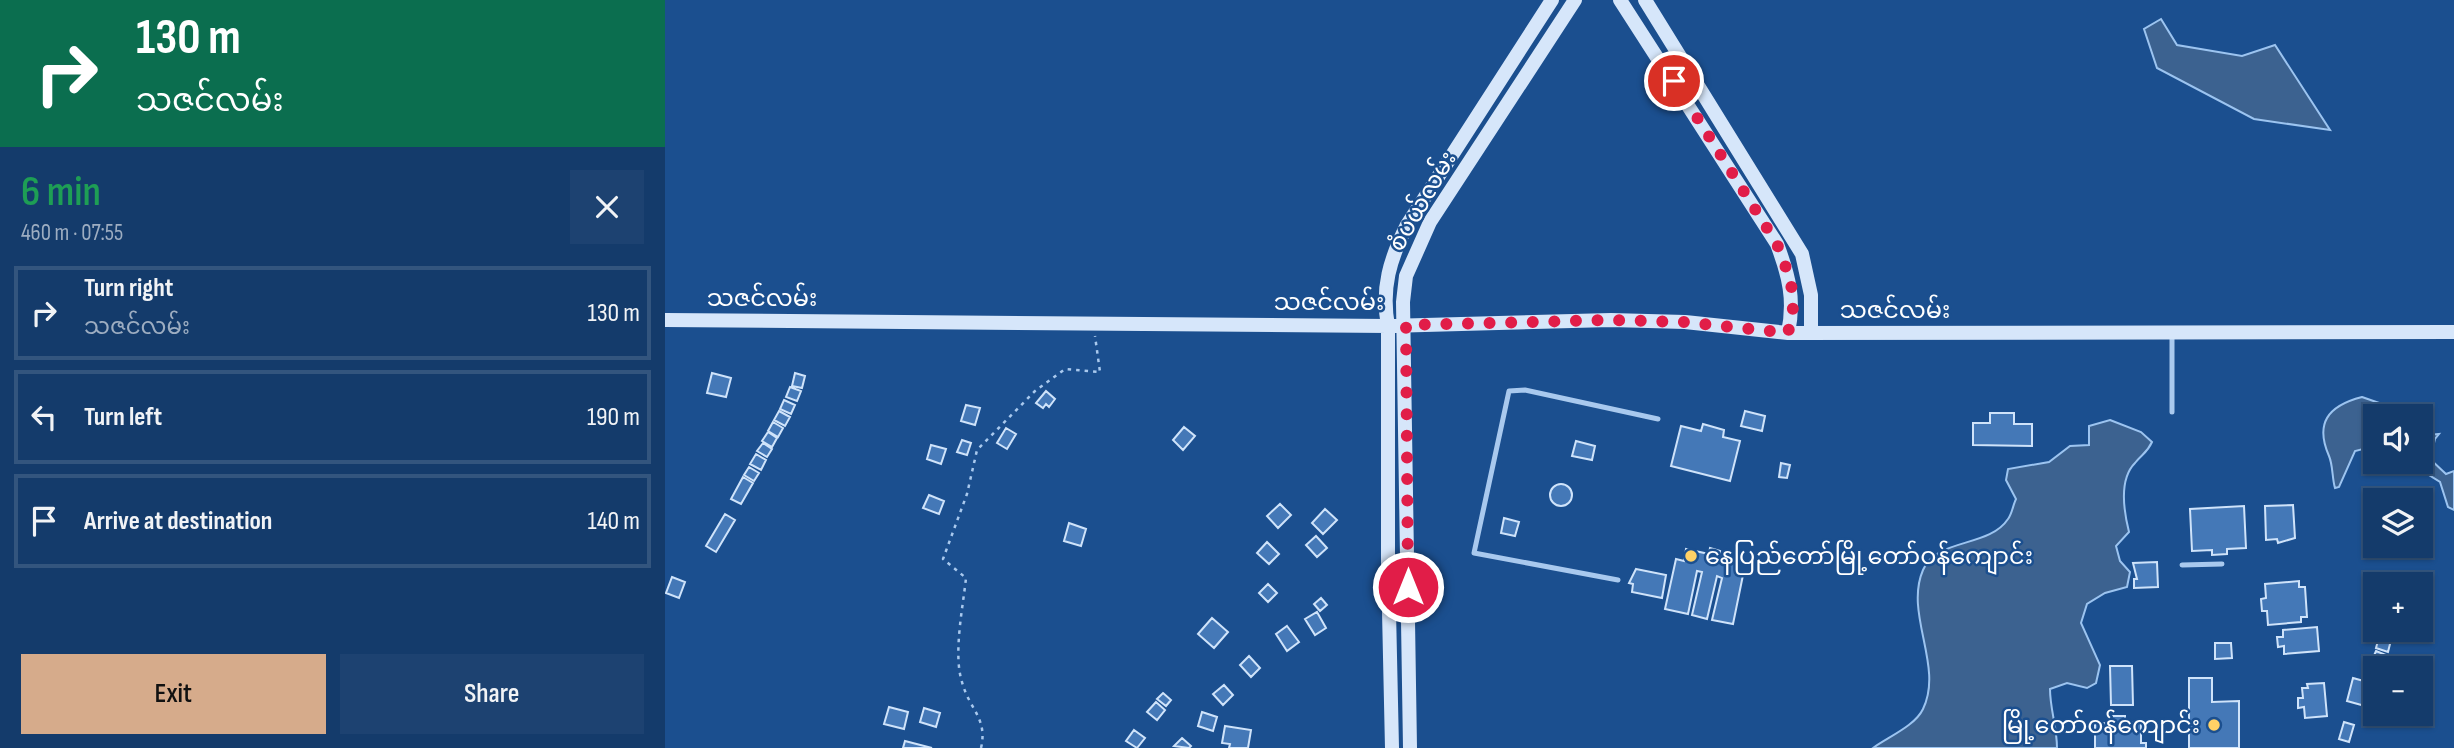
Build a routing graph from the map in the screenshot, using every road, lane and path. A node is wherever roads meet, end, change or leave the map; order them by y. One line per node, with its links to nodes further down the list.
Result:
1 (1552, 0): 8 (street, စံပယ်လမ်း)
2 (1575, 0): 7 (street, စံပယ်လမ်း)
3 (1620, 0): 11 (street)
4 (1645, 0): 12 (street)
5 (665, 320): 6 (street, သဇင်လမ်း)
6 (1093, 323): 8 (street, သဇင်လမ်း); 18 (path)
7 (1406, 325): 8 (street, သဇင်လမ်း); 11 (street, သဇင်လမ်း); 20 (street, စံပယ်လမ်း)
8 (1388, 326): 19 (street, စံပယ်လမ်း)
9 (2172, 332): 10 (street, သဇင်လမ်း); 12 (street, သဇင်လမ်း); 13 (lane)
10 (2454, 332)
11 (1788, 333): 12 (street, သဇင်လမ်း)
12 (1811, 333)
13 (2172, 412)
14 (1658, 419): 17 (lane)
15 (2222, 564): 16 (lane)
16 (2182, 565)
17 (1618, 580)
18 (981, 748)
19 (1392, 748)
20 (1410, 748)

